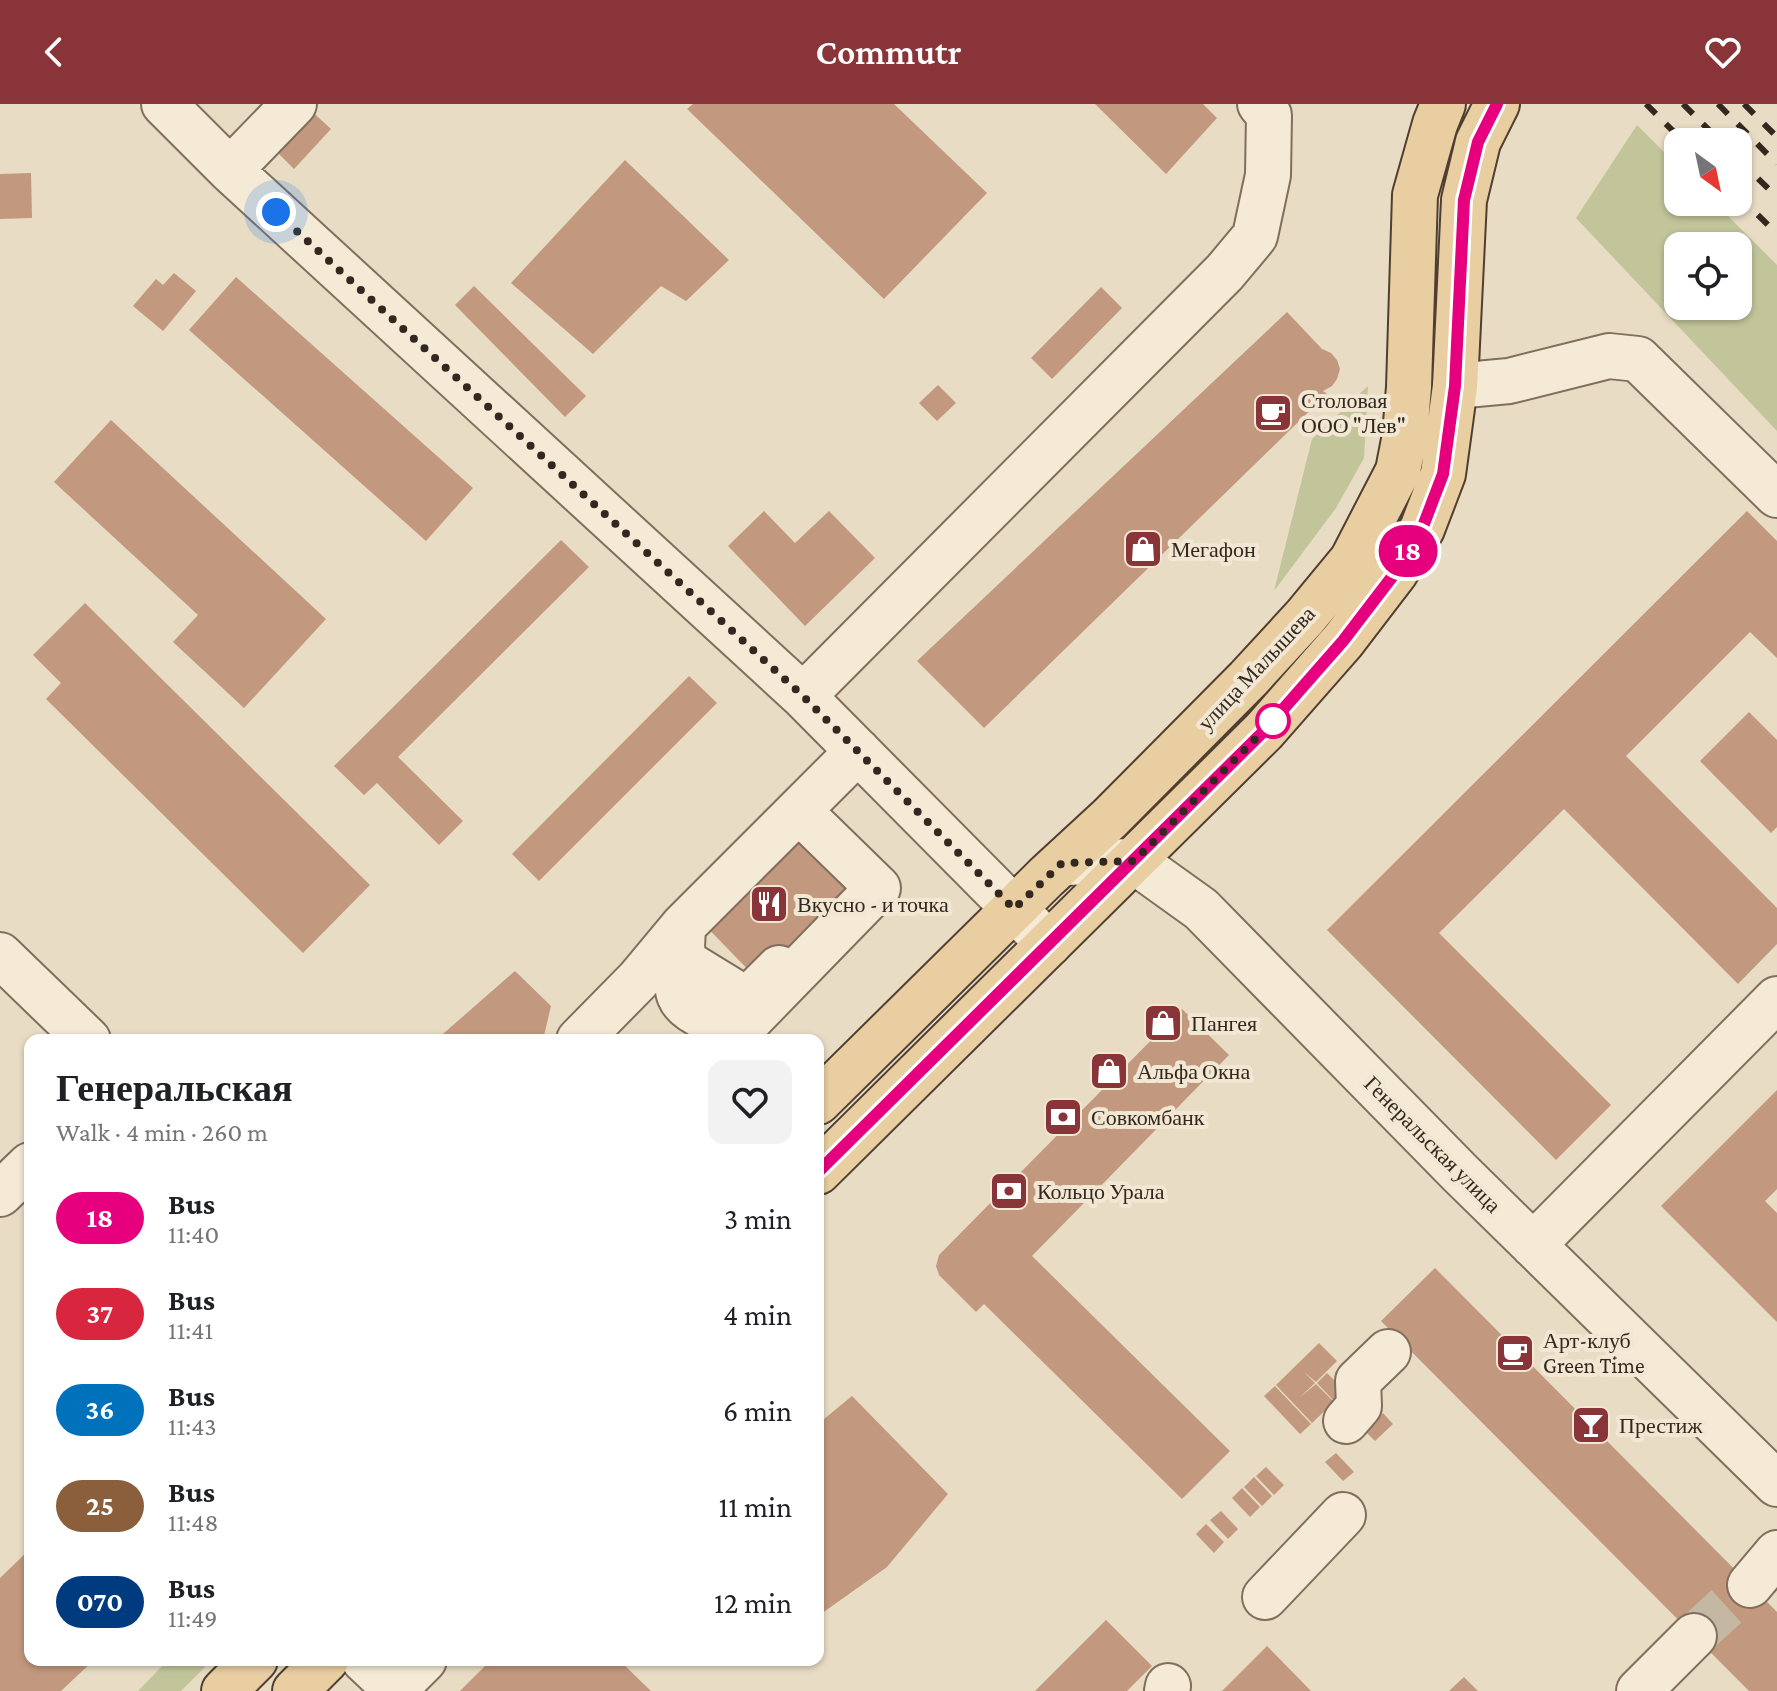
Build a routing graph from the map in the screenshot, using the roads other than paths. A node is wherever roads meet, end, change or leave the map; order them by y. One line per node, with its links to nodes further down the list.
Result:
1 (164, 104): 6 (street)
2 (294, 104): 6 (street)
3 (1260, 104): 9 (street)
4 (1443, 104): 13 (main road, улица Малышева)
5 (1497, 104): 7 (main road, улица Малышева)
6 (230, 170): 9 (street)
7 (1455, 386): 8 (street); 12 (main road, улица Малышева)
8 (1777, 495)
9 (803, 696): 10 (street)
10 (858, 751): 11 (street); 15 (street)
11 (800, 812): 14 (street); 16 (street)
12 (1134, 861): 13 (street); 17 (main road, улица Малышева); 27 (street, Генеральская улица)
13 (1062, 863): 15 (main road, улица Малышева)
14 (869, 879): 16 (street); 24 (street)
15 (1014, 909): 17 (street); 25 (main road, улица Малышева)
16 (684, 944): 19 (street)
17 (1049, 944): 26 (main road, улица Малышева)
18 (0, 955): 21 (street)
19 (638, 980): 22 (street); 23 (street)
20 (1777, 999): 27 (street)
21 (82, 1034)
22 (585, 1034)
23 (693, 1034)
24 (736, 1034)
25 (824, 1096)
26 (824, 1166)
27 (1533, 1245): 30 (street, Генеральская улица)
28 (1388, 1352): 29 (street)
29 (1346, 1421)
30 (1777, 1483)
31 (1343, 1515): 32 (street)
32 (1265, 1597)
33 (1694, 1636): 40 (street)
34 (249, 1666): 38 (main road)
35 (320, 1666): 39 (main road)
36 (376, 1666): 37 (street)
37 (404, 1680)
38 (224, 1691)
39 (295, 1691)
40 (1639, 1691)

